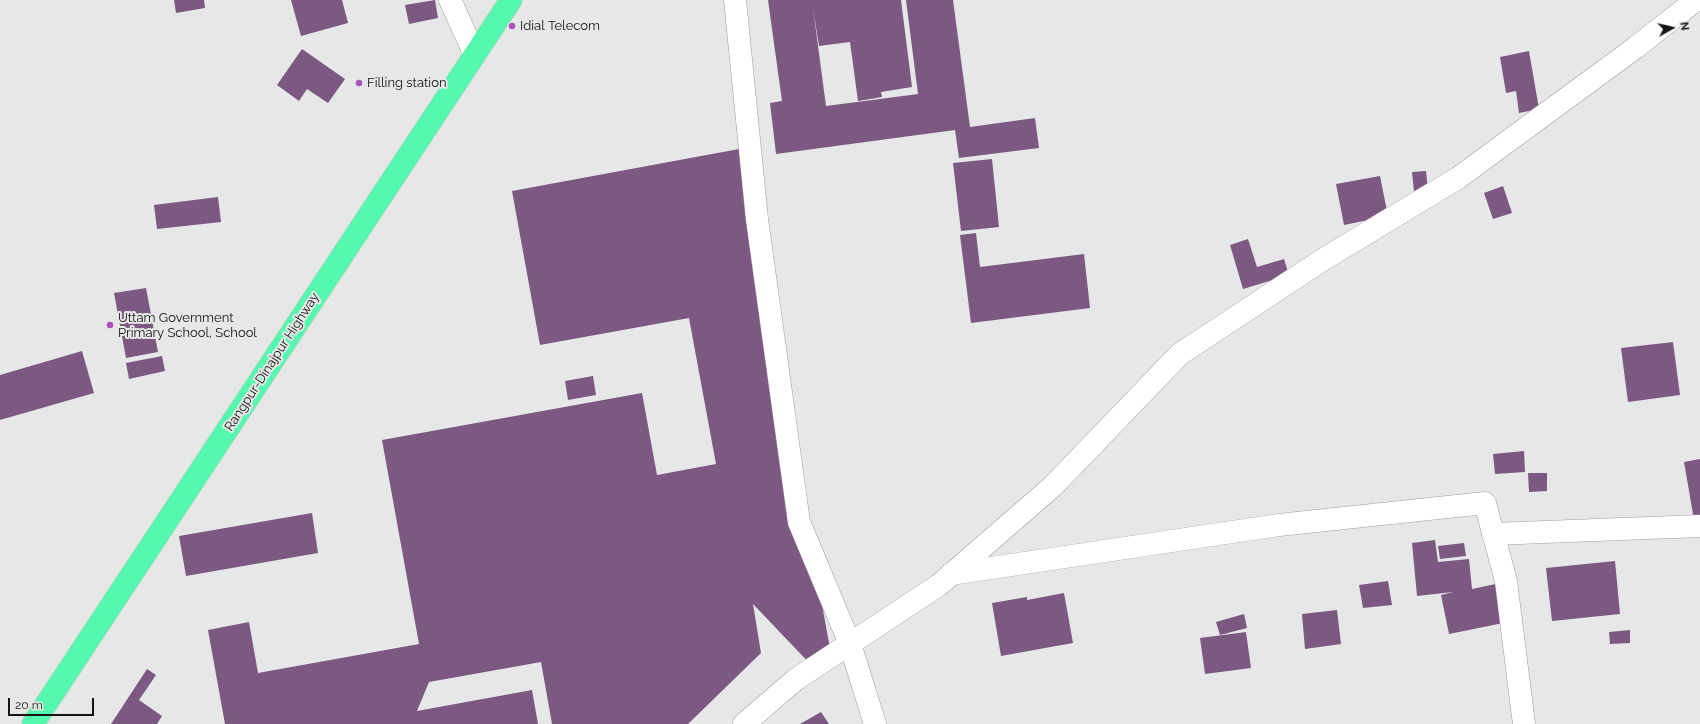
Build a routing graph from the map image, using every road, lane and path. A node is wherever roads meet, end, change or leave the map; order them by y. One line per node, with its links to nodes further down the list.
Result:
1 (450, 0): 5 (street)
2 (511, 0): 5 (highway, Rangpur-Dinajpur Highway)
3 (735, 0): 9 (street)
4 (1696, 0): 8 (street)
5 (475, 55): 10 (highway, Rangpur-Dinajpur Highway)
6 (1700, 526): 7 (street)
7 (1493, 534): 8 (street); 13 (street)
8 (951, 574): 9 (street)
9 (850, 644): 11 (street); 12 (street)
10 (33, 724)
11 (744, 724)
12 (875, 724)
13 (1524, 724)

